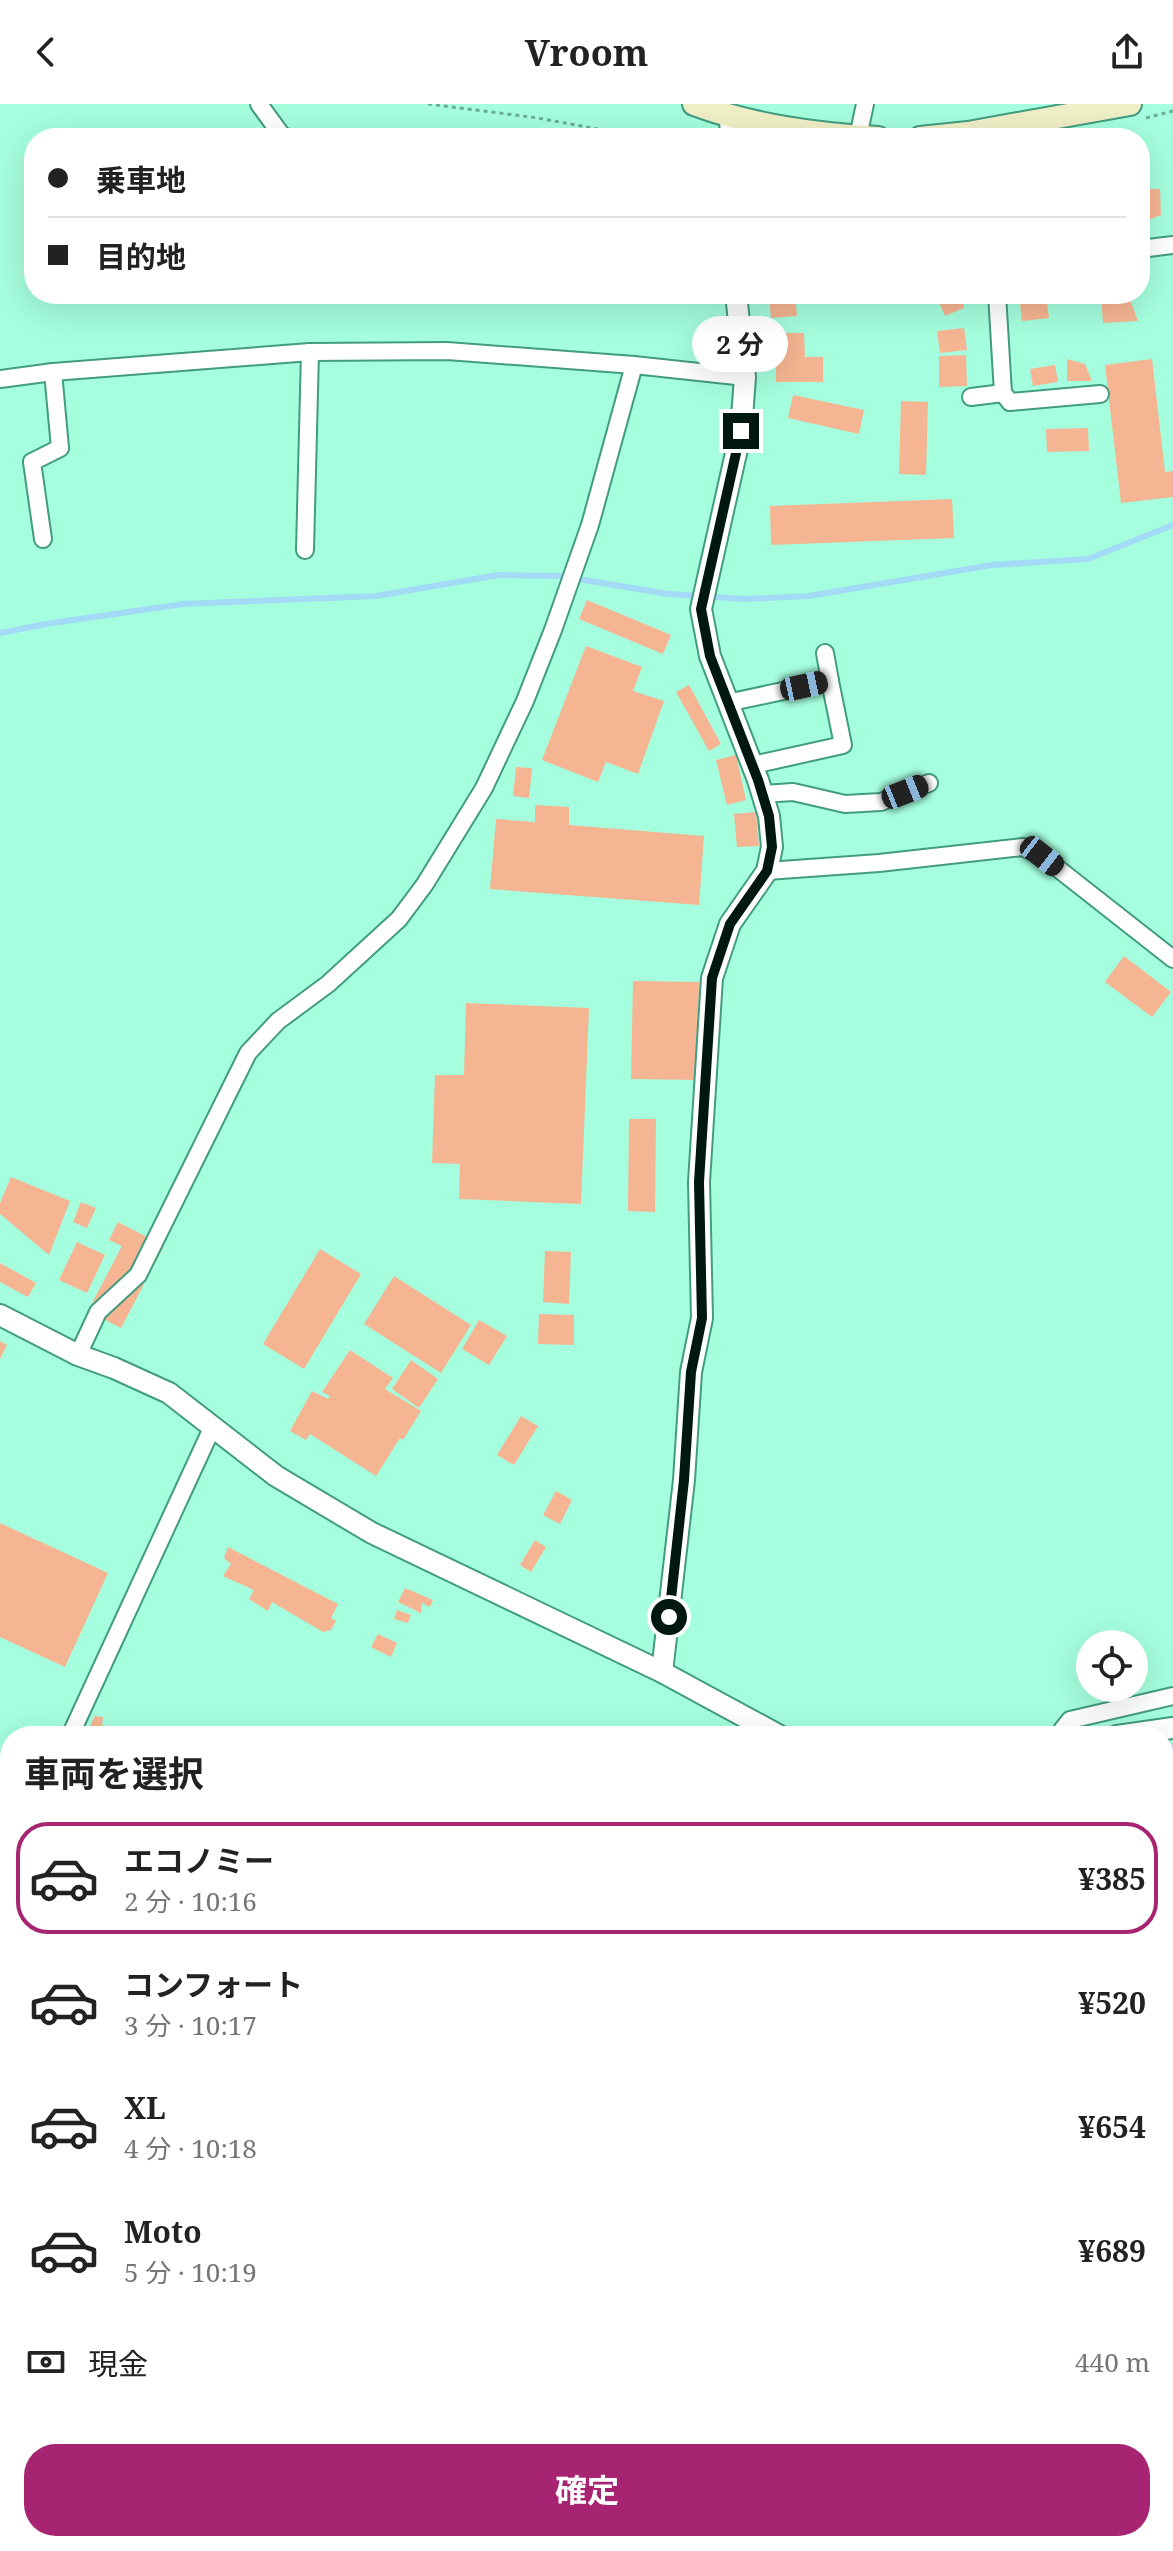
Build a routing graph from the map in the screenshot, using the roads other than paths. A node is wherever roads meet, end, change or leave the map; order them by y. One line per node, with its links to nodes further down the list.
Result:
1 (259, 104): 5 (street)
2 (694, 104): 6 (main road)
3 (865, 104): 7 (street)
4 (1130, 104): 8 (main road)
5 (276, 128)
6 (730, 128)
7 (867, 128)
8 (996, 128)
9 (1173, 245): 10 (street)
10 (1150, 248)
11 (737, 304): 16 (street)
12 (998, 304): 18 (street)
13 (310, 352): 14 (street); 15 (street); 22 (street)
14 (634, 365): 16 (street); 32 (street)
15 (53, 372): 17 (street); 21 (street)
16 (745, 377): 25 (street)
17 (0, 379)
18 (1003, 393): 19 (street); 20 (street)
19 (1100, 394)
20 (971, 397)
21 (43, 539)
22 (305, 550)
23 (825, 653): 24 (street)
24 (830, 681): 25 (street); 26 (street)
25 (727, 703): 26 (street)
26 (753, 765): 28 (street)
27 (929, 783): 28 (street)
28 (762, 794): 29 (street)
29 (767, 871): 30 (street); 34 (street)
30 (1173, 959)
31 (0, 1315): 32 (street)
32 (78, 1355): 33 (street)
33 (213, 1426): 34 (street); 36 (street)
34 (662, 1672): 37 (street)
35 (1173, 1696): 38 (street)
36 (75, 1726)
37 (762, 1726)
38 (1065, 1726)

